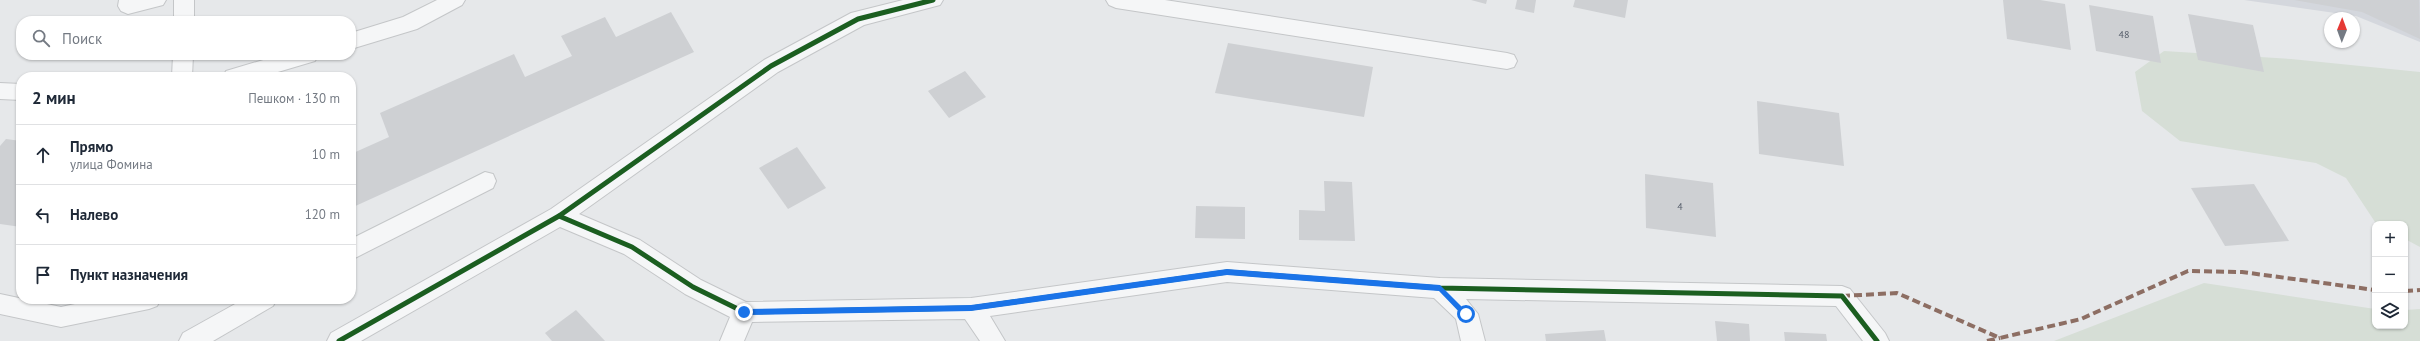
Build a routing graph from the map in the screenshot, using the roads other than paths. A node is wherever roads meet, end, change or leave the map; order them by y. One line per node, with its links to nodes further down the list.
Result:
1 (129, 0): 2 (street)
2 (156, 0)
3 (184, 0): 7 (street)
4 (455, 0): 8 (street)
5 (933, 0): 17 (street)
6 (1116, 0): 11 (street)
7 (184, 16)
8 (356, 39)
9 (182, 60): 12 (street)
10 (291, 60): 13 (street)
11 (1507, 61)
12 (182, 72)
13 (250, 72)
14 (0, 91): 15 (street)
15 (16, 92)
16 (485, 181): 18 (street)
17 (559, 216): 24 (street); 26 (street)
18 (356, 247)
19 (1440, 288): 23 (street); 29 (street); 30 (street)
20 (0, 304): 21 (street)
21 (125, 304)
22 (256, 304): 25 (street)
23 (971, 308): 24 (street); 28 (street)
24 (744, 312): 27 (street)
25 (191, 341)
26 (339, 341)
27 (732, 341)
28 (993, 341)
29 (1472, 341)
30 (1877, 341)

